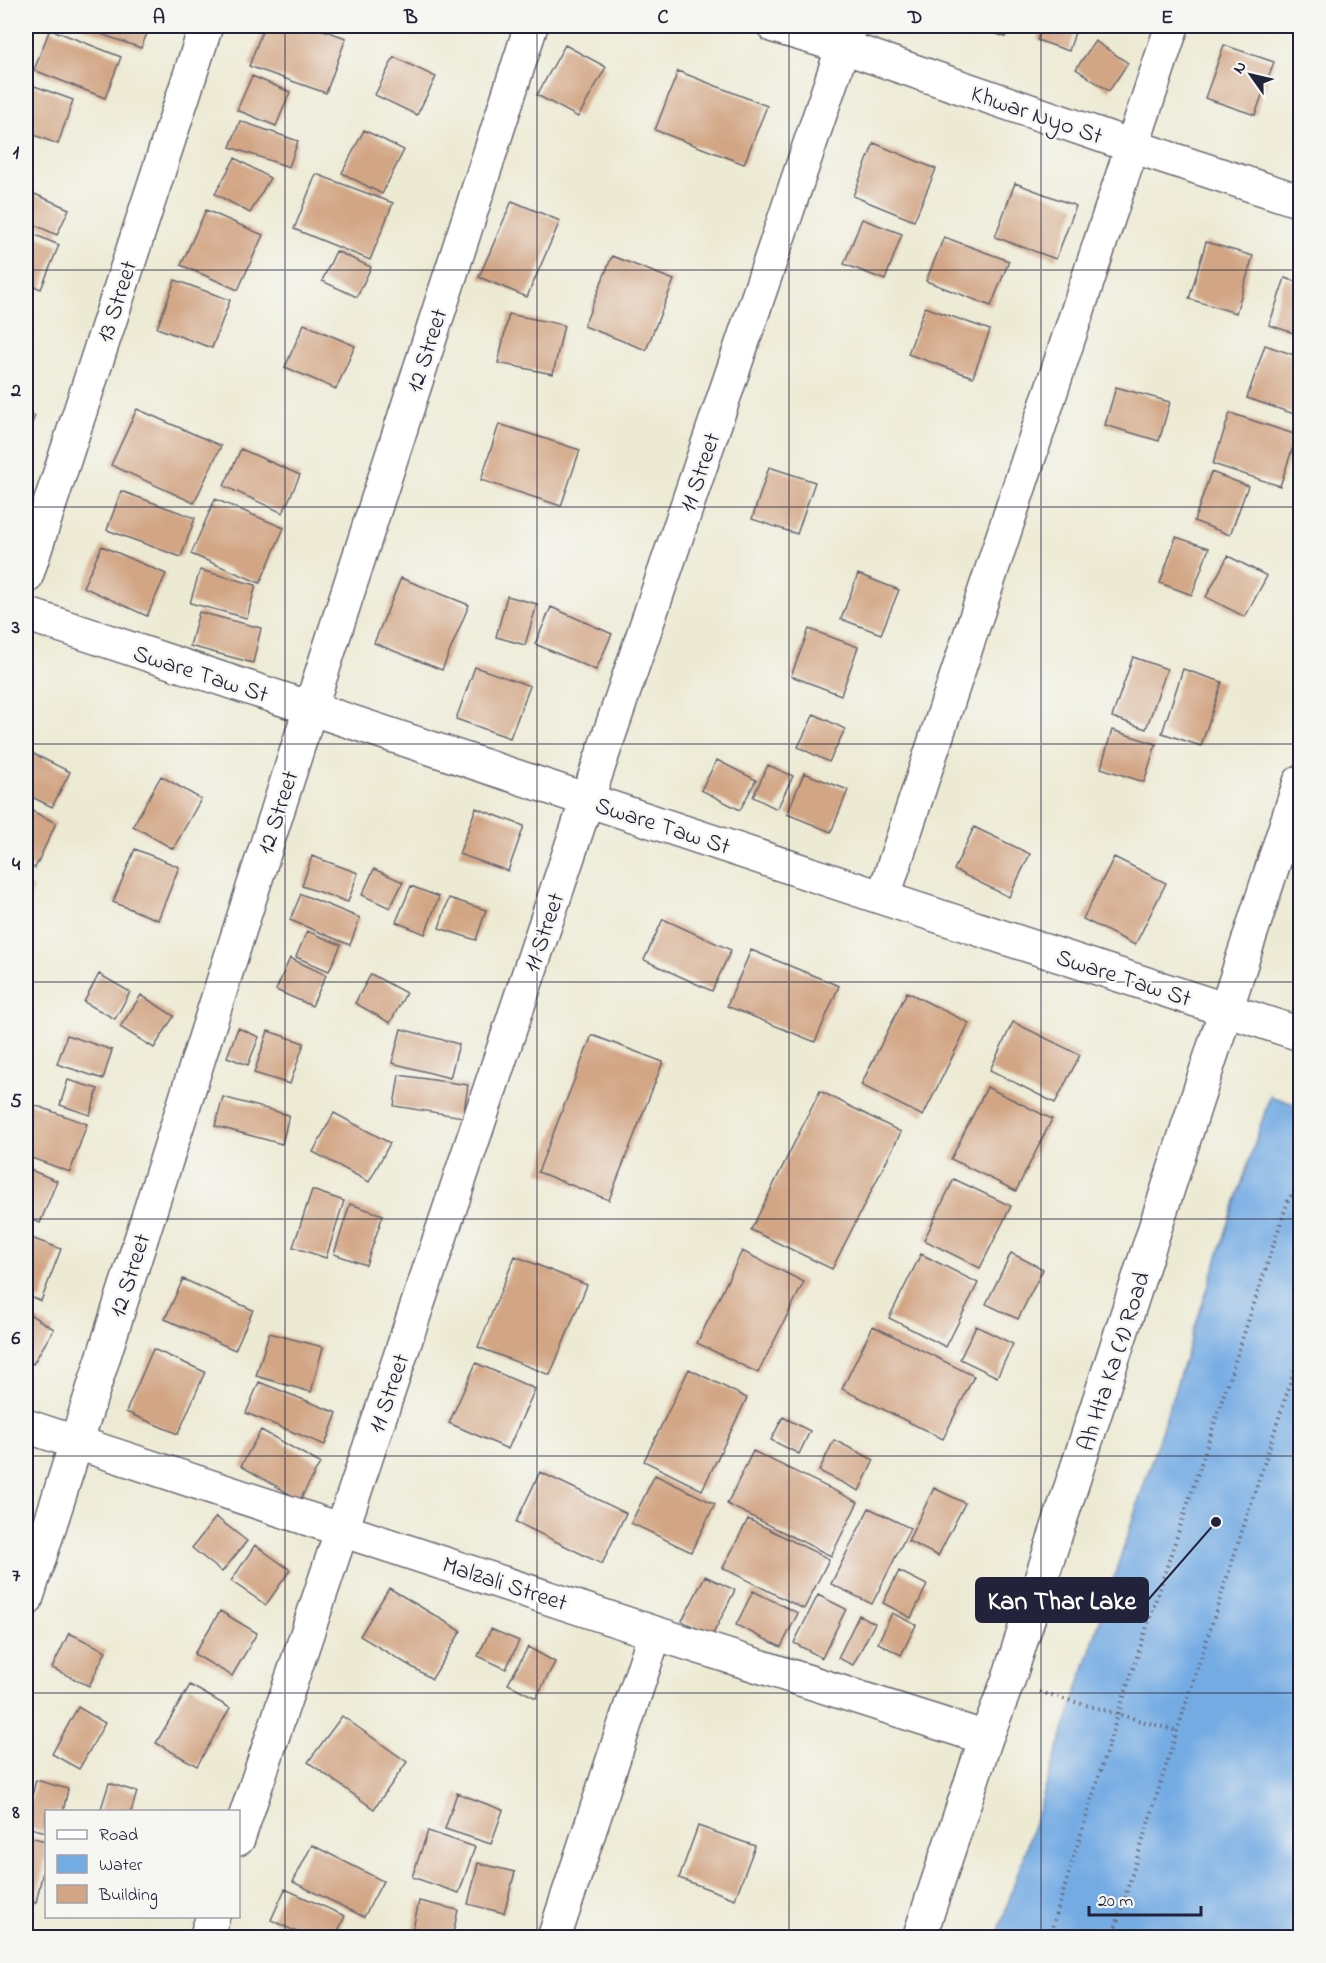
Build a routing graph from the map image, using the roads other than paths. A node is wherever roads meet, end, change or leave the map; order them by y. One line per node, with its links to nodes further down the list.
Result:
1 (206, 26): 8 (street, 13 Street)
2 (531, 26): 10 (street, 12 Street)
3 (774, 26): 5 (street, Khwar Nyo St)
4 (1172, 26): 6 (street)
5 (847, 36): 6 (street, Khwar Nyo St); 12 (street, 11 Street)
6 (1132, 146): 7 (street, Khwar Nyo St); 13 (street)
7 (1300, 201)
8 (26, 577)
9 (26, 614): 10 (street, Sware Taw St)
10 (310, 709): 12 (street, Sware Taw St); 17 (street, 12 Street)
11 (1300, 782): 14 (street, Ah Hta Ka (1) Road)
12 (587, 800): 13 (street, Sware Taw St); 18 (street, 11 Street)
13 (883, 898): 14 (street, Sware Taw St)
14 (1227, 1011): 15 (street, Sware Taw St); 21 (street, Ah Hta Ka (1) Road)
15 (1300, 1034)
16 (26, 1426): 17 (street, Malzali Street)
17 (76, 1442): 18 (street, Malzali Street); 19 (street, 12 Street)
18 (342, 1530): 20 (street, Malzali Street); 22 (street, 11 Street)
19 (26, 1600)
20 (655, 1633): 21 (street, Malzali Street); 25 (street)
21 (986, 1738): 26 (street, Ah Hta Ka (1) Road)
22 (240, 1833)
23 (213, 1918): 24 (street)
24 (206, 1938)
25 (554, 1938)
26 (919, 1938)

